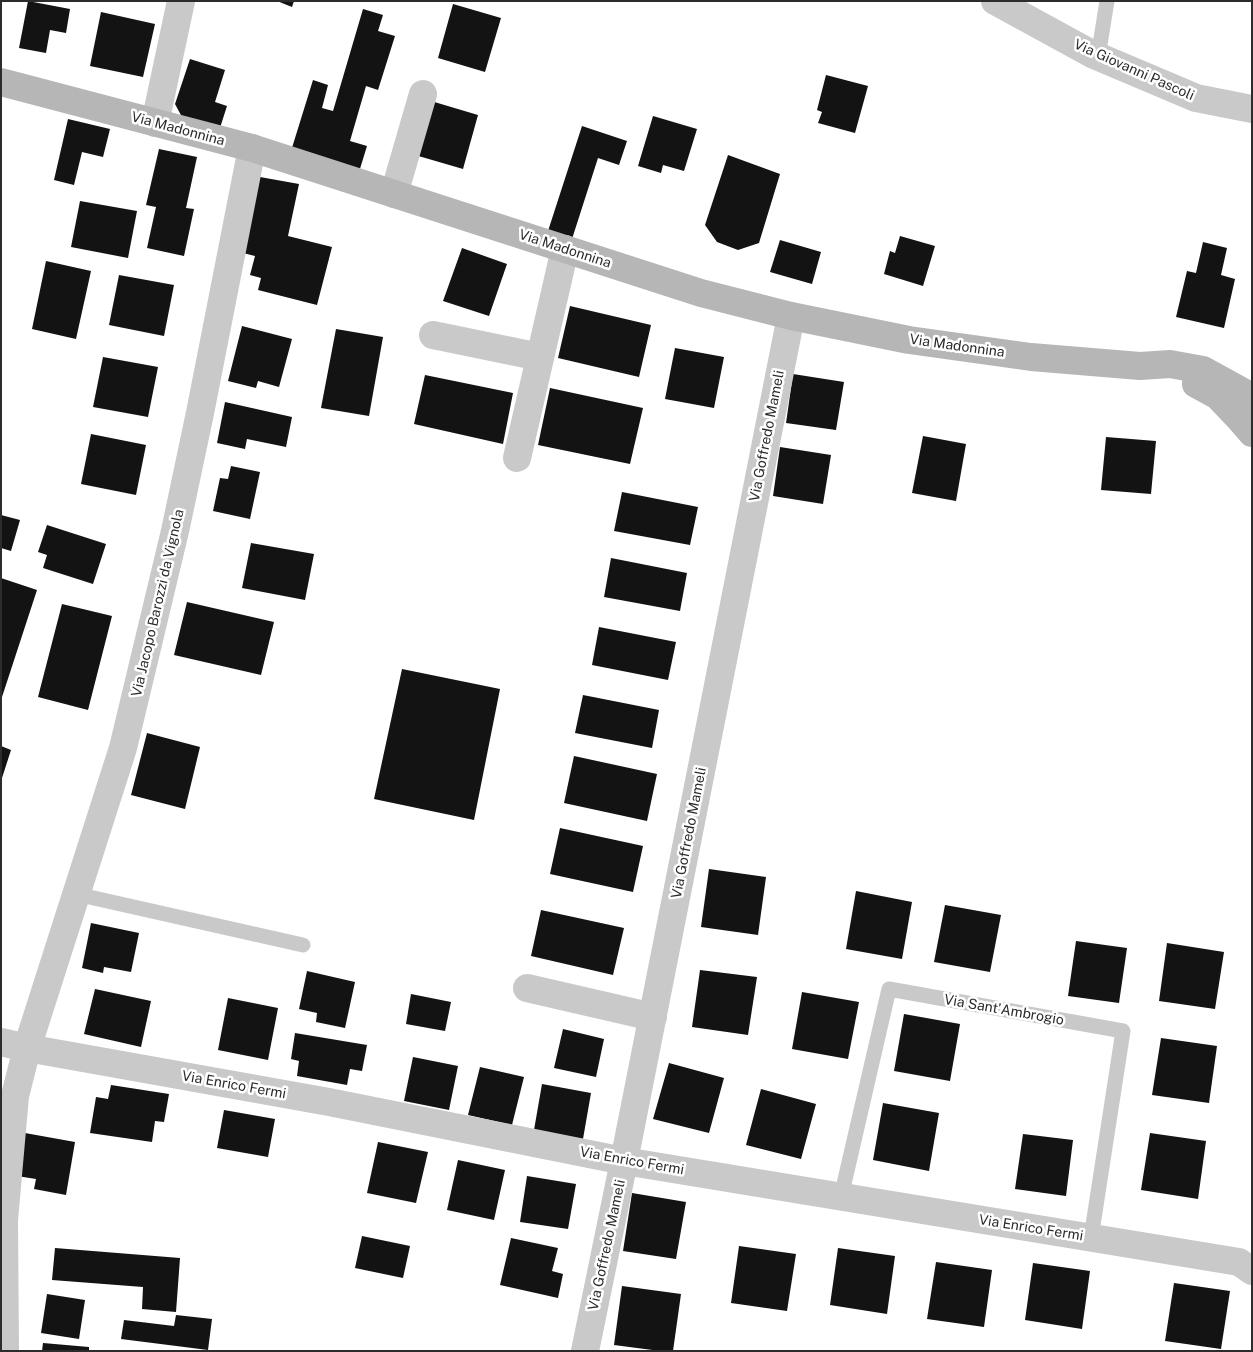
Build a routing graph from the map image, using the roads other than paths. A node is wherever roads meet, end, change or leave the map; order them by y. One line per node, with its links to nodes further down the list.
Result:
1 (180, 1): 8 (street)
2 (995, 1): 4 (street, Via Giovanni Pascoli)
3 (1107, 1): 4 (lane)
4 (1098, 57): 7 (street, Via Giovanni Pascoli)
5 (1, 82): 8 (street, Via Madonnina)
6 (422, 94): 10 (street)
7 (1252, 109)
8 (156, 123): 9 (street, Via Madonnina)
9 (252, 148): 10 (street, Via Madonnina); 19 (street, Via Jacopo Barozzi da Vignola)
10 (394, 194): 11 (street, Via Madonnina)
11 (565, 249): 12 (street, Via Madonnina); 14 (street)
12 (791, 316): 15 (street, Via Madonnina); 22 (street, Via Goffredo Mameli)
13 (434, 335): 14 (street)
14 (540, 357): 18 (street)
15 (1140, 366): 16 (street, Via Madonnina); 17 (street, Via Madonnina)
16 (1252, 397)
17 (1252, 434)
18 (517, 458)
19 (76, 894): 20 (lane); 23 (street, Via Jacopo Barozzi da Vignola)
20 (303, 944)
21 (528, 988): 22 (street)
22 (653, 1018): 24 (street, Via Goffredo Mameli)
23 (14, 1045): 24 (street, Via Enrico Fermi); 28 (street, Via Jacopo Barozzi da Vignola)
24 (624, 1161): 25 (street, Via Enrico Fermi); 29 (street, Via Goffredo Mameli)
25 (841, 1196): 26 (street, Via Enrico Fermi); 26 (lane, Via Sant'Ambrogio)
26 (1091, 1238): 27 (street, Via Enrico Fermi)
27 (1247, 1263)
28 (5, 1351)
29 (585, 1351)

